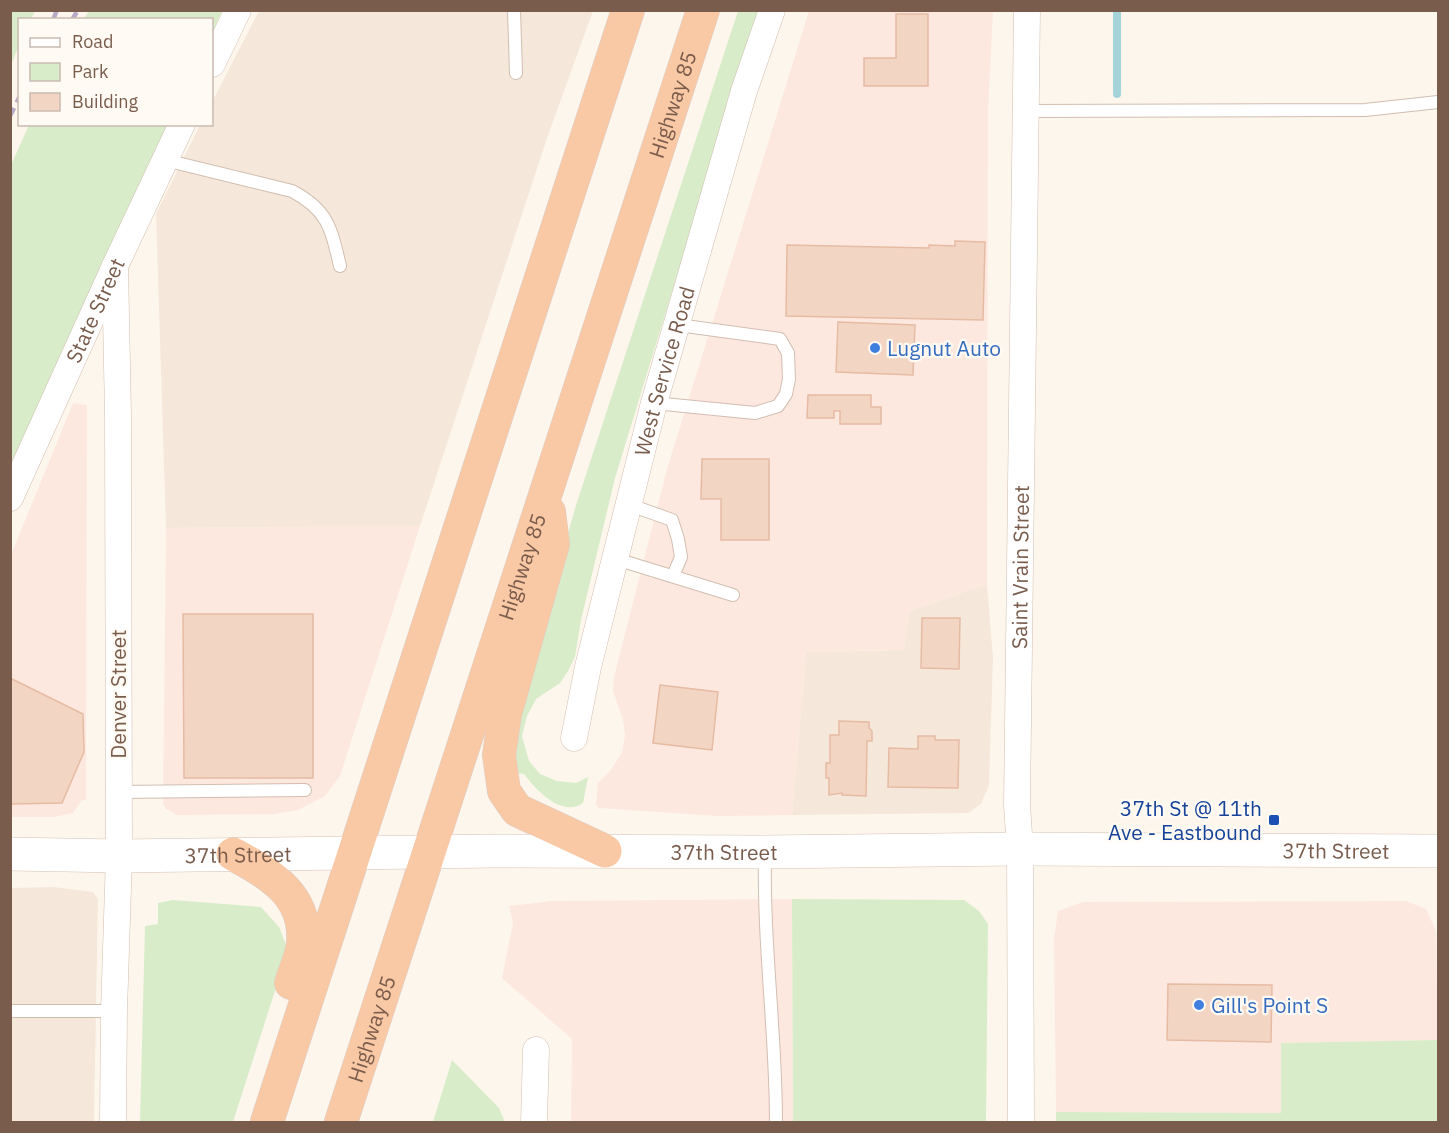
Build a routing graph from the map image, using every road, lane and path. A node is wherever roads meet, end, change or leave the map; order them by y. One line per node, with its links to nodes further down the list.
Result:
1 (238, 10): 7 (street)
2 (514, 10): 8 (lane)
3 (628, 10): 29 (highway)
4 (703, 10): 17 (highway, Highway 85)
5 (772, 10): 15 (street, West Service Road)
6 (1027, 10): 10 (street, Saint Vrain Street)
7 (213, 62)
8 (516, 73)
9 (1438, 102): 10 (lane)
10 (1026, 111): 26 (street, Saint Vrain Street)
11 (181, 126): 12 (street, State Street)
12 (165, 160): 13 (street, State Street); 14 (lane)
13 (115, 266): 18 (street, State Street); 25 (street, Denver Street)
14 (340, 266)
15 (678, 325): 16 (street, West Service Road); 16 (lane)
16 (654, 403): 19 (street, West Service Road)
17 (546, 492): 27 (highway); 30 (highway, Highway 85)
18 (10, 498)
19 (630, 505): 20 (street, West Service Road); 21 (lane)
20 (616, 559): 21 (lane); 23 (street, West Service Road)
21 (673, 576): 22 (lane)
22 (733, 595)
23 (574, 738)
24 (305, 790): 25 (lane)
25 (118, 792): 34 (street, Denver Street)
26 (1020, 849): 28 (main road, 37th Street); 31 (main road, 37th Street); 44 (street, Saint Vrain Street)
27 (605, 851): 30 (main road, 37th Street); 31 (main road, 37th Street)
28 (1438, 851)
29 (355, 852): 30 (main road, 37th Street); 33 (main road, 37th Street); 40 (highway)
30 (428, 852): 41 (highway, Highway 85)
31 (765, 852): 43 (lane)
32 (10, 854): 34 (main road, 37th Street)
33 (233, 854): 34 (main road, 37th Street); 39 (highway)
34 (119, 856): 36 (street, Denver Street)
35 (10, 1011): 36 (lane)
36 (114, 1011): 38 (street, Denver Street)
37 (536, 1050): 42 (street)
38 (113, 1122)
39 (247, 1122)
40 (267, 1122)
41 (341, 1122)
42 (534, 1122)
43 (776, 1122)
44 (1021, 1122)

